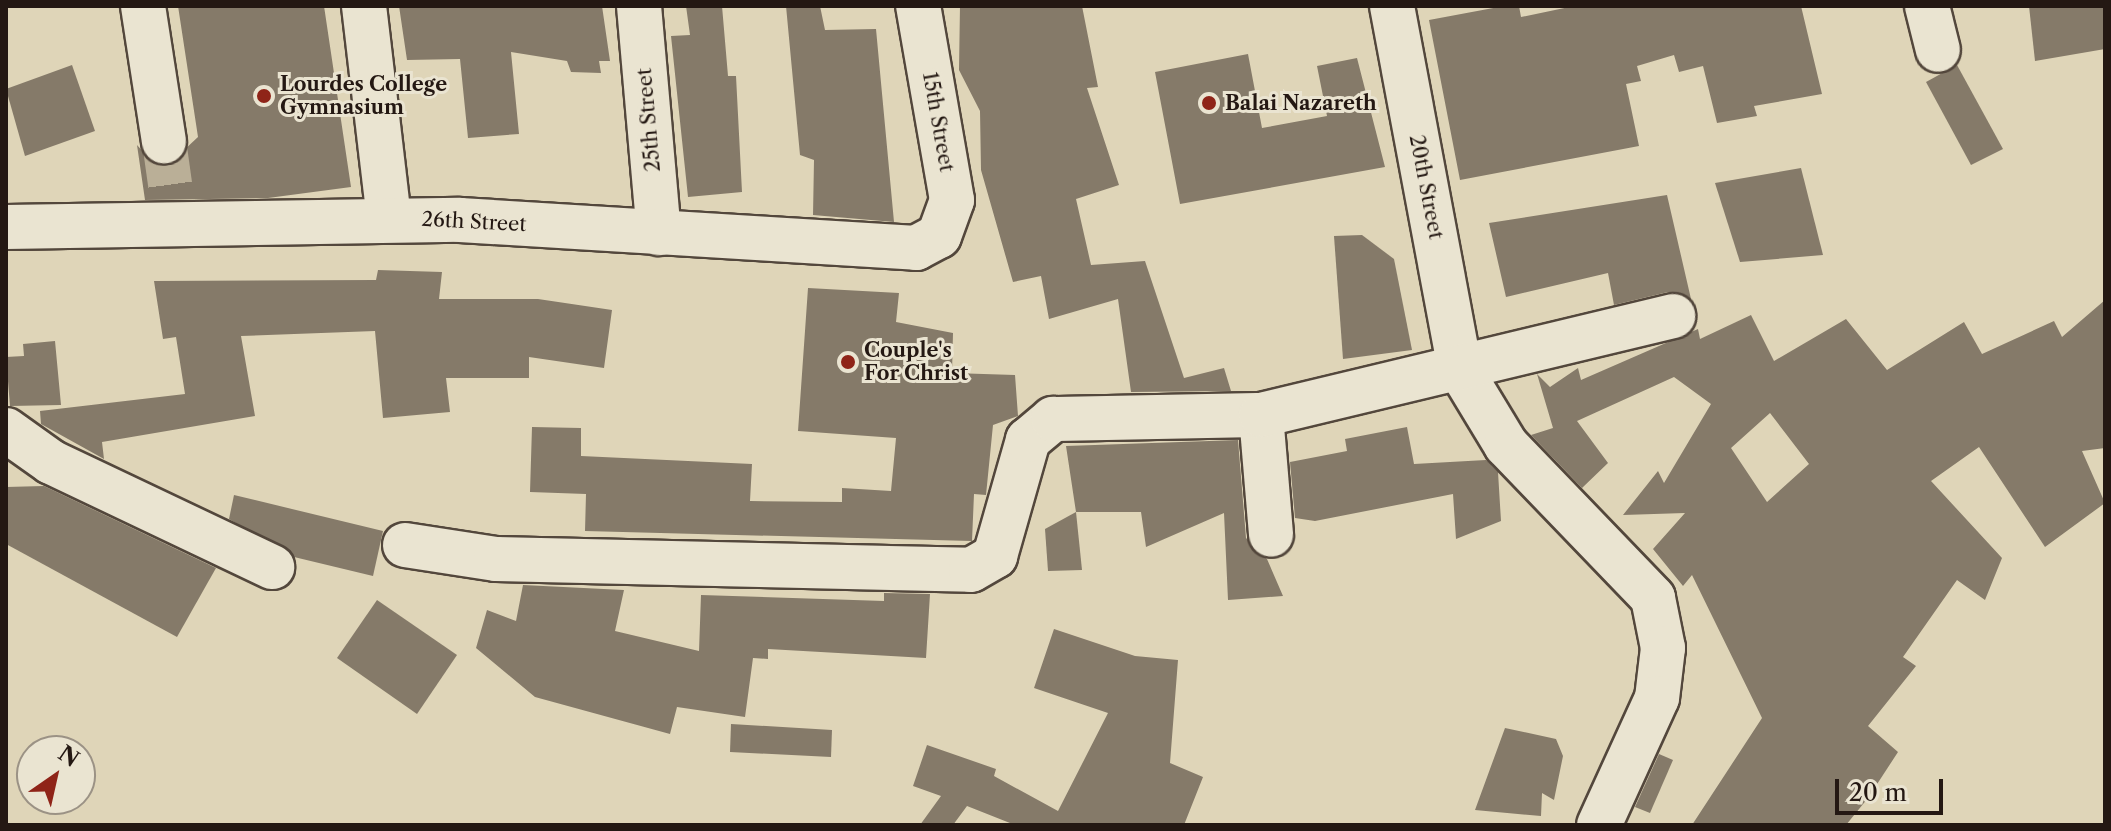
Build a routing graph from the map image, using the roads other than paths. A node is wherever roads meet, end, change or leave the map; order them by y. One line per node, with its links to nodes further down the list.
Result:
1 (143, 6): 8 (street)
2 (364, 6): 9 (street)
3 (639, 6): 11 (street, 25th Street)
4 (918, 6): 12 (street, 15th Street)
5 (1392, 6): 14 (street, 20th Street)
6 (1927, 6): 7 (street)
7 (1938, 50)
8 (164, 141)
9 (389, 218): 10 (street, 26th Street); 11 (street, 26th Street)
10 (6, 227)
11 (659, 233): 12 (street, 26th Street)
12 (939, 236)
13 (1673, 316): 14 (street)
14 (1460, 369): 15 (street); 20 (street)
15 (1261, 415): 17 (street); 18 (street)
16 (6, 430): 19 (street)
17 (1271, 535)
18 (405, 545)
19 (272, 567)
20 (1599, 825)

